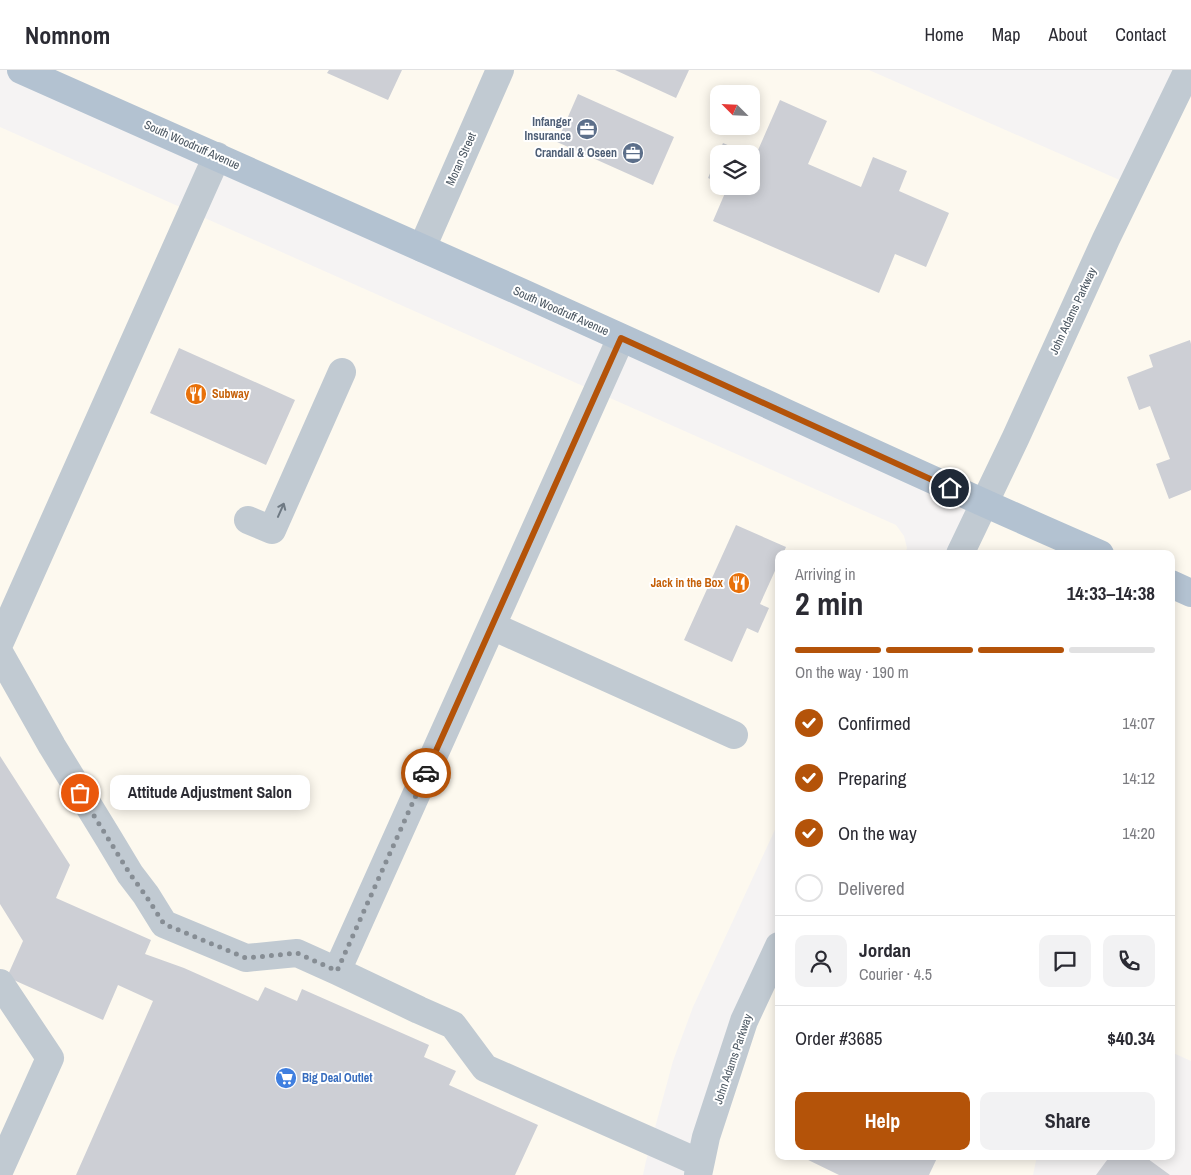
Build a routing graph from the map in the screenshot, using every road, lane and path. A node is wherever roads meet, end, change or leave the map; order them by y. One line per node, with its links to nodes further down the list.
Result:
1 (21, 70): 4 (main road, South Woodruff Avenue)
2 (500, 70): 5 (street, Moran Street)
3 (1188, 70): 8 (street, John Adams Parkway)
4 (217, 156): 5 (main road, South Woodruff Avenue); 15 (street)
5 (422, 248): 6 (main road, South Woodruff Avenue)
6 (621, 338): 8 (main road, South Woodruff Avenue); 14 (street)
7 (342, 372): 9 (street, one-way to 7)
8 (983, 504): 10 (street, John Adams Parkway); 11 (main road, South Woodruff Avenue)
9 (248, 520)
10 (962, 550)
11 (1091, 550)
12 (1175, 586): 13 (main road)
13 (1191, 593)
14 (492, 626): 17 (street); 19 (street)
15 (0, 642)
16 (0, 654): 19 (street)
17 (734, 735)
18 (775, 955): 22 (street, John Adams Parkway)
19 (337, 971): 22 (street)
20 (0, 983): 21 (street)
21 (0, 1169)
22 (699, 1169)

